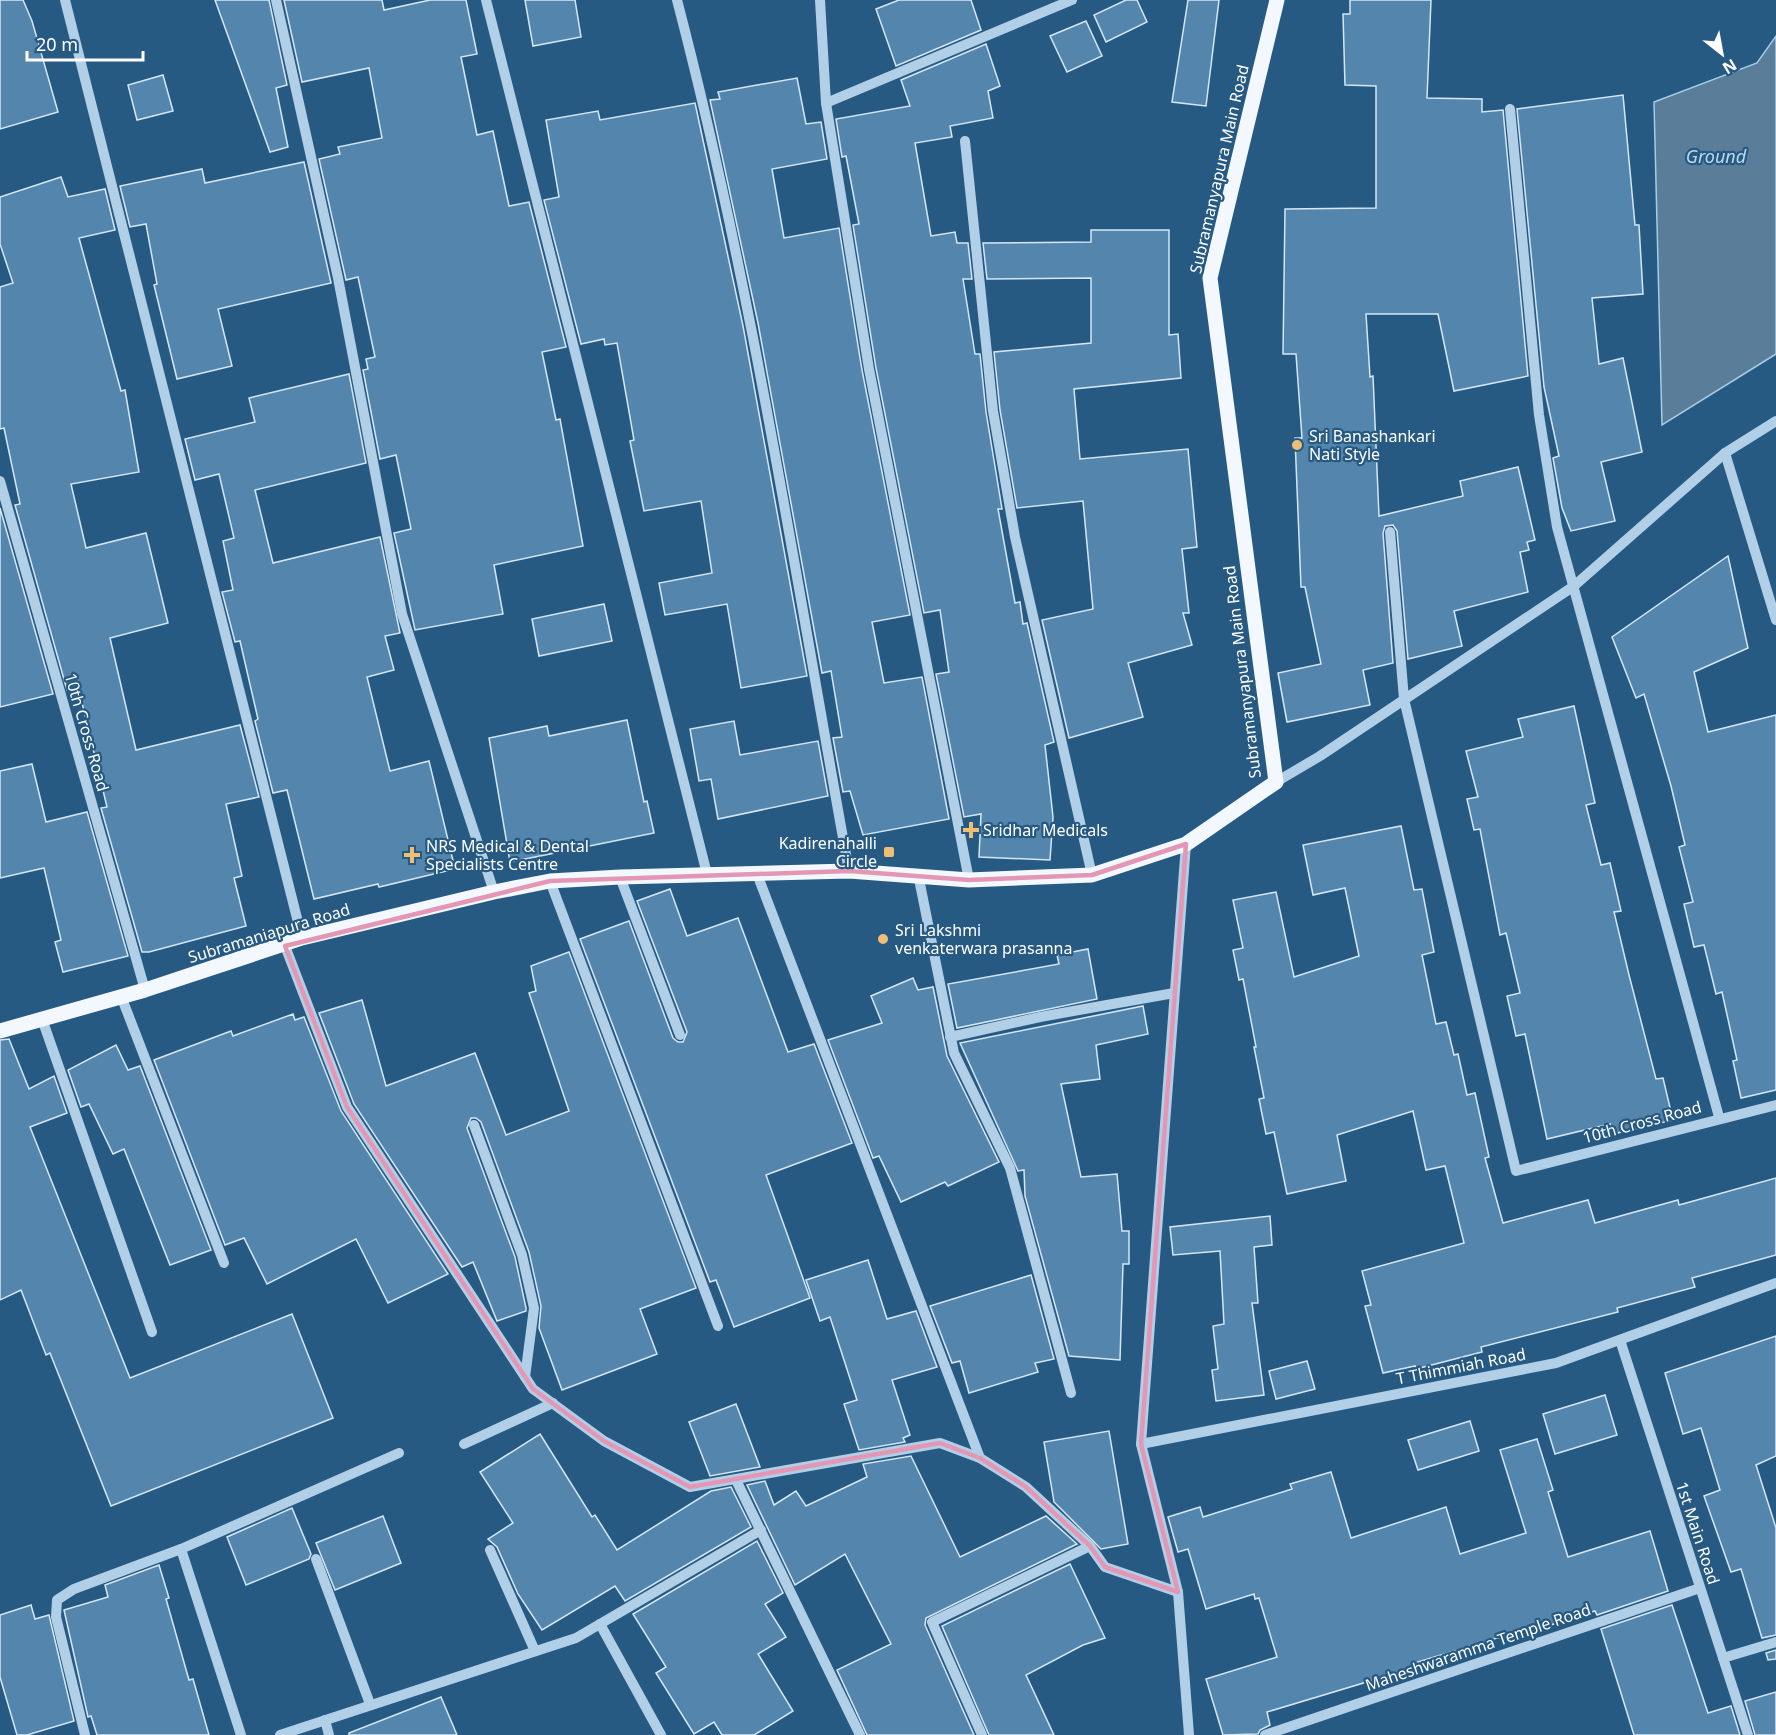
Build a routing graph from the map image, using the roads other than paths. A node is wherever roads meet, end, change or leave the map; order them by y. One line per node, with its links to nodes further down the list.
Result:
1 (66, 0): 29 (street)
2 (276, 0): 28 (street)
3 (486, 0): 21 (street)
4 (677, 0): 20 (street)
5 (820, 0): 8 (street)
6 (1072, 0): 8 (street)
7 (1277, 0): 18 (main road, Subramanyapura Main Road)
8 (826, 103): 26 (street)
9 (1510, 109): 15 (street)
10 (965, 141): 24 (street)
11 (1776, 421): 12 (street)
12 (1725, 453): 15 (street); 16 (street)
13 (0, 481): 31 (street, 10th Cross Road)
14 (1390, 532): 17 (street)
15 (1574, 586): 17 (street); 39 (street)
16 (1776, 620)
17 (1404, 699): 18 (street); 39 (street, 10th Cross Road)
18 (1276, 782): 19 (main road, Subramanyapura Main Road)
19 (1186, 844): 24 (main road, Subramanyapura Main Road); 32 (street)
20 (849, 871): 22 (main road, Subramanyapura Main Road); 23 (main road, Subramanyapura Main Road)
21 (707, 874): 22 (main road, Subramanyapura Main Road); 25 (main road, Subramanyapura Main Road)
22 (757, 874): 52 (street)
23 (918, 874): 26 (main road, Subramanyapura Main Road); 37 (street)
24 (1092, 875): 26 (main road, Subramanyapura Main Road)
25 (620, 877): 27 (main road, Subramanyapura Main Road); 36 (street)
26 (969, 880)
27 (550, 881): 28 (main road, Subramaniapura Road); 43 (street)
28 (494, 892): 29 (main road, Subramaniapura Road)
29 (302, 938): 30 (main road, Subramaniapura Road)
30 (285, 946): 31 (main road, Subramaniapura Road); 46 (street)
31 (145, 990): 33 (main road, Subramaniapura Road)
32 (1174, 993): 37 (street); 50 (street)
33 (121, 996): 34 (main road, Subramaniapura Road); 41 (street)
34 (42, 1019): 35 (main road, Subramaniapura Road); 44 (street)
35 (0, 1031)
36 (680, 1035)
37 (950, 1037): 47 (street)
38 (1776, 1105): 39 (street, 10th Cross Road)
39 (1719, 1117)
40 (474, 1125): 46 (street)
41 (224, 1263)
42 (1776, 1283): 45 (street, T Thimmiah Road)
43 (718, 1326)
44 (152, 1332)
45 (1620, 1340): 50 (street, T Thimmiah Road); 59 (street, 1st Main Road)
46 (525, 1377): 48 (street)
47 (1071, 1394)
48 (553, 1404): 49 (street); 53 (street)
49 (464, 1444)
50 (1141, 1444): 60 (street)
51 (399, 1453): 56 (street)
52 (980, 1458): 53 (street); 55 (street)
53 (736, 1480): 54 (street)
54 (761, 1530): 61 (street); 72 (street)
55 (1089, 1546): 60 (street); 73 (street)
56 (181, 1549): 67 (street); 68 (street)
57 (490, 1550): 63 (street)
58 (316, 1559): 65 (street)
59 (1700, 1588): 64 (street, 1st Main Road); 75 (street, Maheshwaramma Temple Road)
60 (1178, 1592): 74 (street)
61 (600, 1624): 63 (street); 71 (street)
62 (1776, 1642): 64 (street)
63 (535, 1651): 65 (street)
64 (1723, 1658): 76 (street, 1st Main Road)
65 (370, 1704): 66 (street)
66 (325, 1720): 69 (street); 70 (street)
67 (85, 1735)
68 (241, 1735)
69 (280, 1735)
70 (329, 1735)
71 (661, 1735)
72 (860, 1735)
73 (982, 1735)
74 (1190, 1735)
75 (1265, 1735)
76 (1748, 1735)

